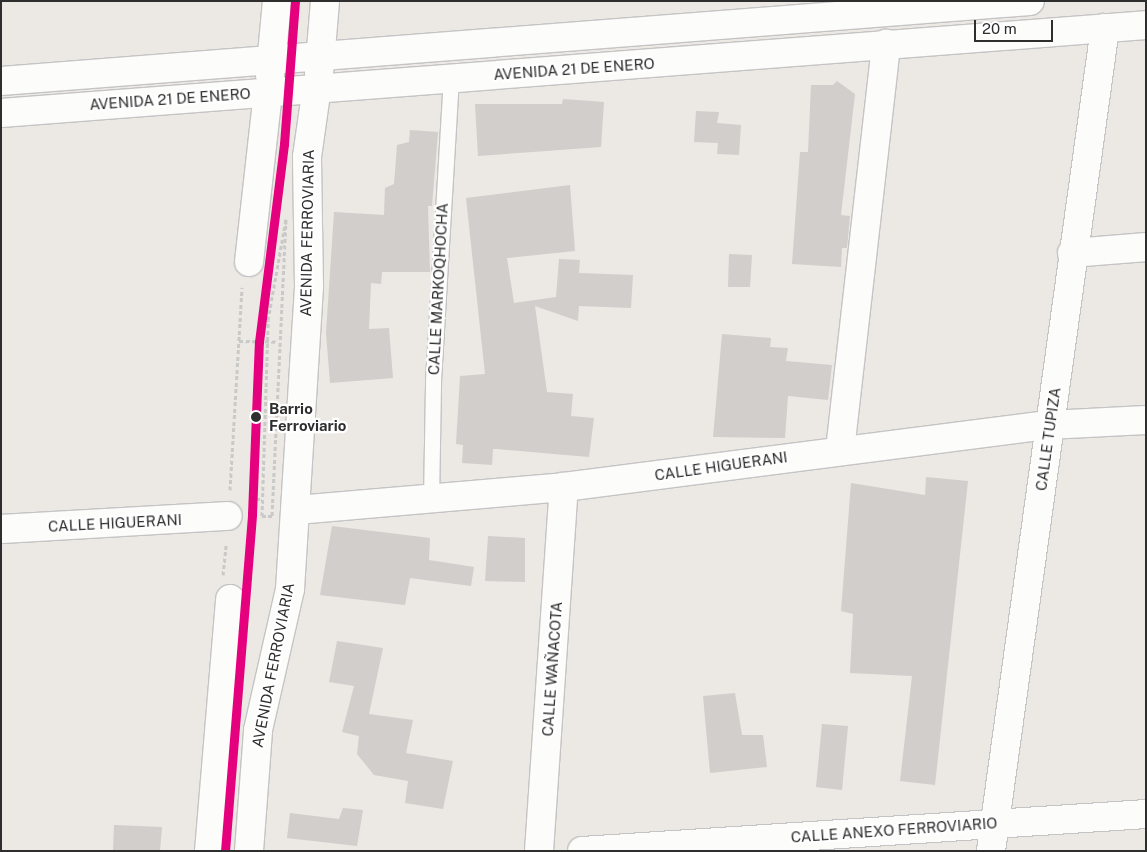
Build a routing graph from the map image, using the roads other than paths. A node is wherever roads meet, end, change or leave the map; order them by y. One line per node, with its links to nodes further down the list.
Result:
1 (277, 1): 10 (street)
2 (325, 1): 9 (street, AVENIDA FERROVIARIA)
3 (1030, 1): 4 (street, AVENIDA 21 DE ENERO)
4 (998, 2): 7 (street); 9 (street, AVENIDA 21 DE ENERO)
5 (1146, 24): 6 (street, AVENIDA 21 DE ENERO)
6 (1105, 28): 7 (street, AVENIDA 21 DE ENERO); 17 (street, CALLE TUPIZA)
7 (999, 34): 8 (street, AVENIDA 21 DE ENERO)
8 (886, 44): 11 (street, AVENIDA 21 DE ENERO); 21 (street)
9 (320, 55): 10 (street, AVENIDA 21 DE ENERO); 13 (street, AVENIDA FERROVIARIA)
10 (272, 59): 12 (street, AVENIDA 21 DE ENERO); 14 (street)
11 (451, 78): 13 (street, AVENIDA 21 DE ENERO); 23 (lane, CALLE MARKOQHOCHA)
12 (1, 81)
13 (317, 87): 14 (street, AVENIDA 21 DE ENERO); 24 (street, AVENIDA FERROVIARIA)
14 (268, 92): 15 (street, AVENIDA 21 DE ENERO); 18 (street)
15 (1, 112)
16 (1146, 247): 17 (street)
17 (1072, 253): 20 (street, CALLE TUPIZA)
18 (249, 262)
19 (1146, 420): 20 (street, CALLE HIGUERANI)
20 (1050, 425): 21 (street, CALLE HIGUERANI); 29 (street, CALLE TUPIZA)
21 (840, 450): 22 (street, CALLE HIGUERANI)
22 (564, 487): 23 (street, CALLE HIGUERANI); 32 (street, CALLE WAÑACOTA)
23 (431, 500): 24 (street, CALLE HIGUERANI)
24 (296, 504): 31 (street, AVENIDA FERROVIARIA)
25 (228, 508): 26 (street, CALLE HIGUERANI)
26 (1, 529)
27 (230, 599): 30 (street)
28 (1146, 814): 29 (street, CALLE ANEXO FERROVIARIO)
29 (994, 823): 33 (street, CALLE ANEXO FERROVIARIO); 34 (street, CALLE TUPIZA)
30 (208, 851)
31 (249, 851)
32 (539, 851)
33 (582, 851)
34 (991, 851)

